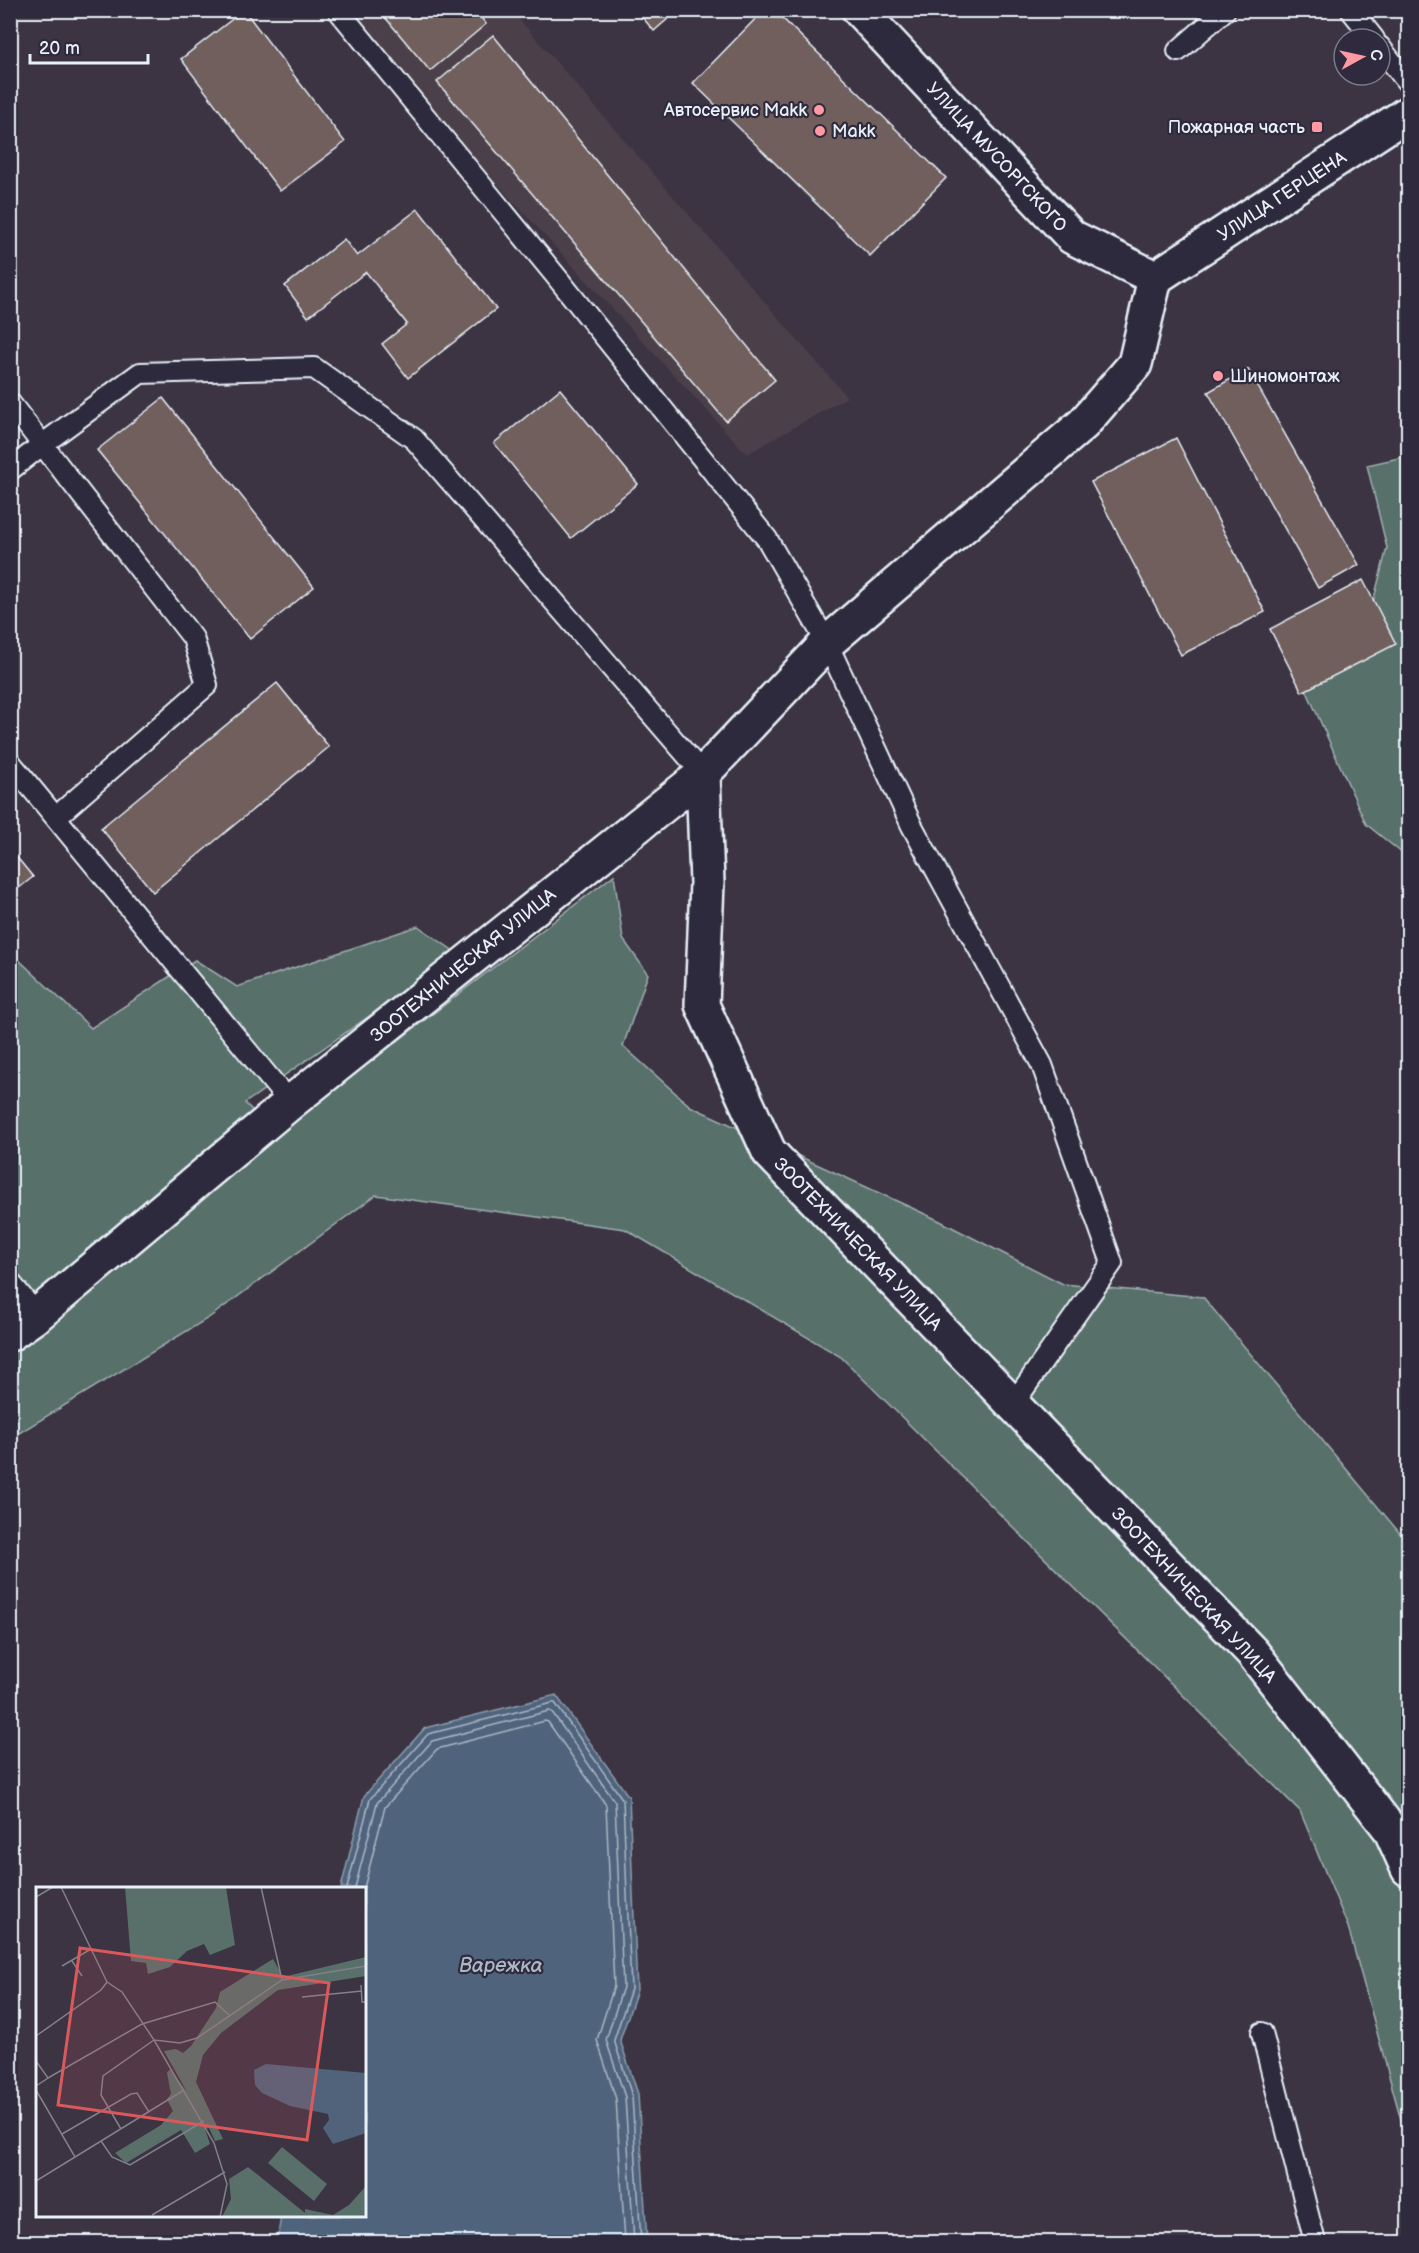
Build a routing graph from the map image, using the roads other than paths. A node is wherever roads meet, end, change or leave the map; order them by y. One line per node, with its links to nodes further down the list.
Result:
1 (338, 10): 14 (lane)
2 (859, 10): 10 (street, УЛИЦА МУСОРГСКОГО)
3 (1225, 10): 6 (lane)
4 (1351, 10): 5 (lane)
5 (1364, 27)
6 (1178, 51)
7 (1392, 62): 8 (lane)
8 (1408, 83)
9 (1408, 113): 10 (street, УЛИЦА ГЕРЦЕНА)
10 (1155, 278): 14 (street)
11 (10, 403): 12 (lane)
12 (43, 444): 13 (lane); 16 (lane); 17 (lane)
13 (10, 470)
14 (827, 643): 16 (street); 22 (lane)
15 (10, 762): 17 (lane)
16 (703, 774): 18 (street, ЗООТЕХНИЧЕСКАЯ УЛИЦА); 22 (street, ЗООТЕХНИЧЕСКАЯ УЛИЦА)
17 (56, 817): 18 (lane)
18 (290, 1103): 20 (street, ЗООТЕХНИЧЕСКАЯ УЛИЦА)
19 (10, 1282): 20 (lane)
20 (38, 1315): 21 (street, ЗООТЕХНИЧЕСКАЯ УЛИЦА)
21 (10, 1334)
22 (1013, 1404): 23 (street, ЗООТЕХНИЧЕСКАЯ УЛИЦА)
23 (1399, 1826): 24 (street, ЗООТЕХНИЧЕСКАЯ УЛИЦА)
24 (1408, 1869)
25 (1262, 2033): 26 (lane)
26 (1315, 2242)

